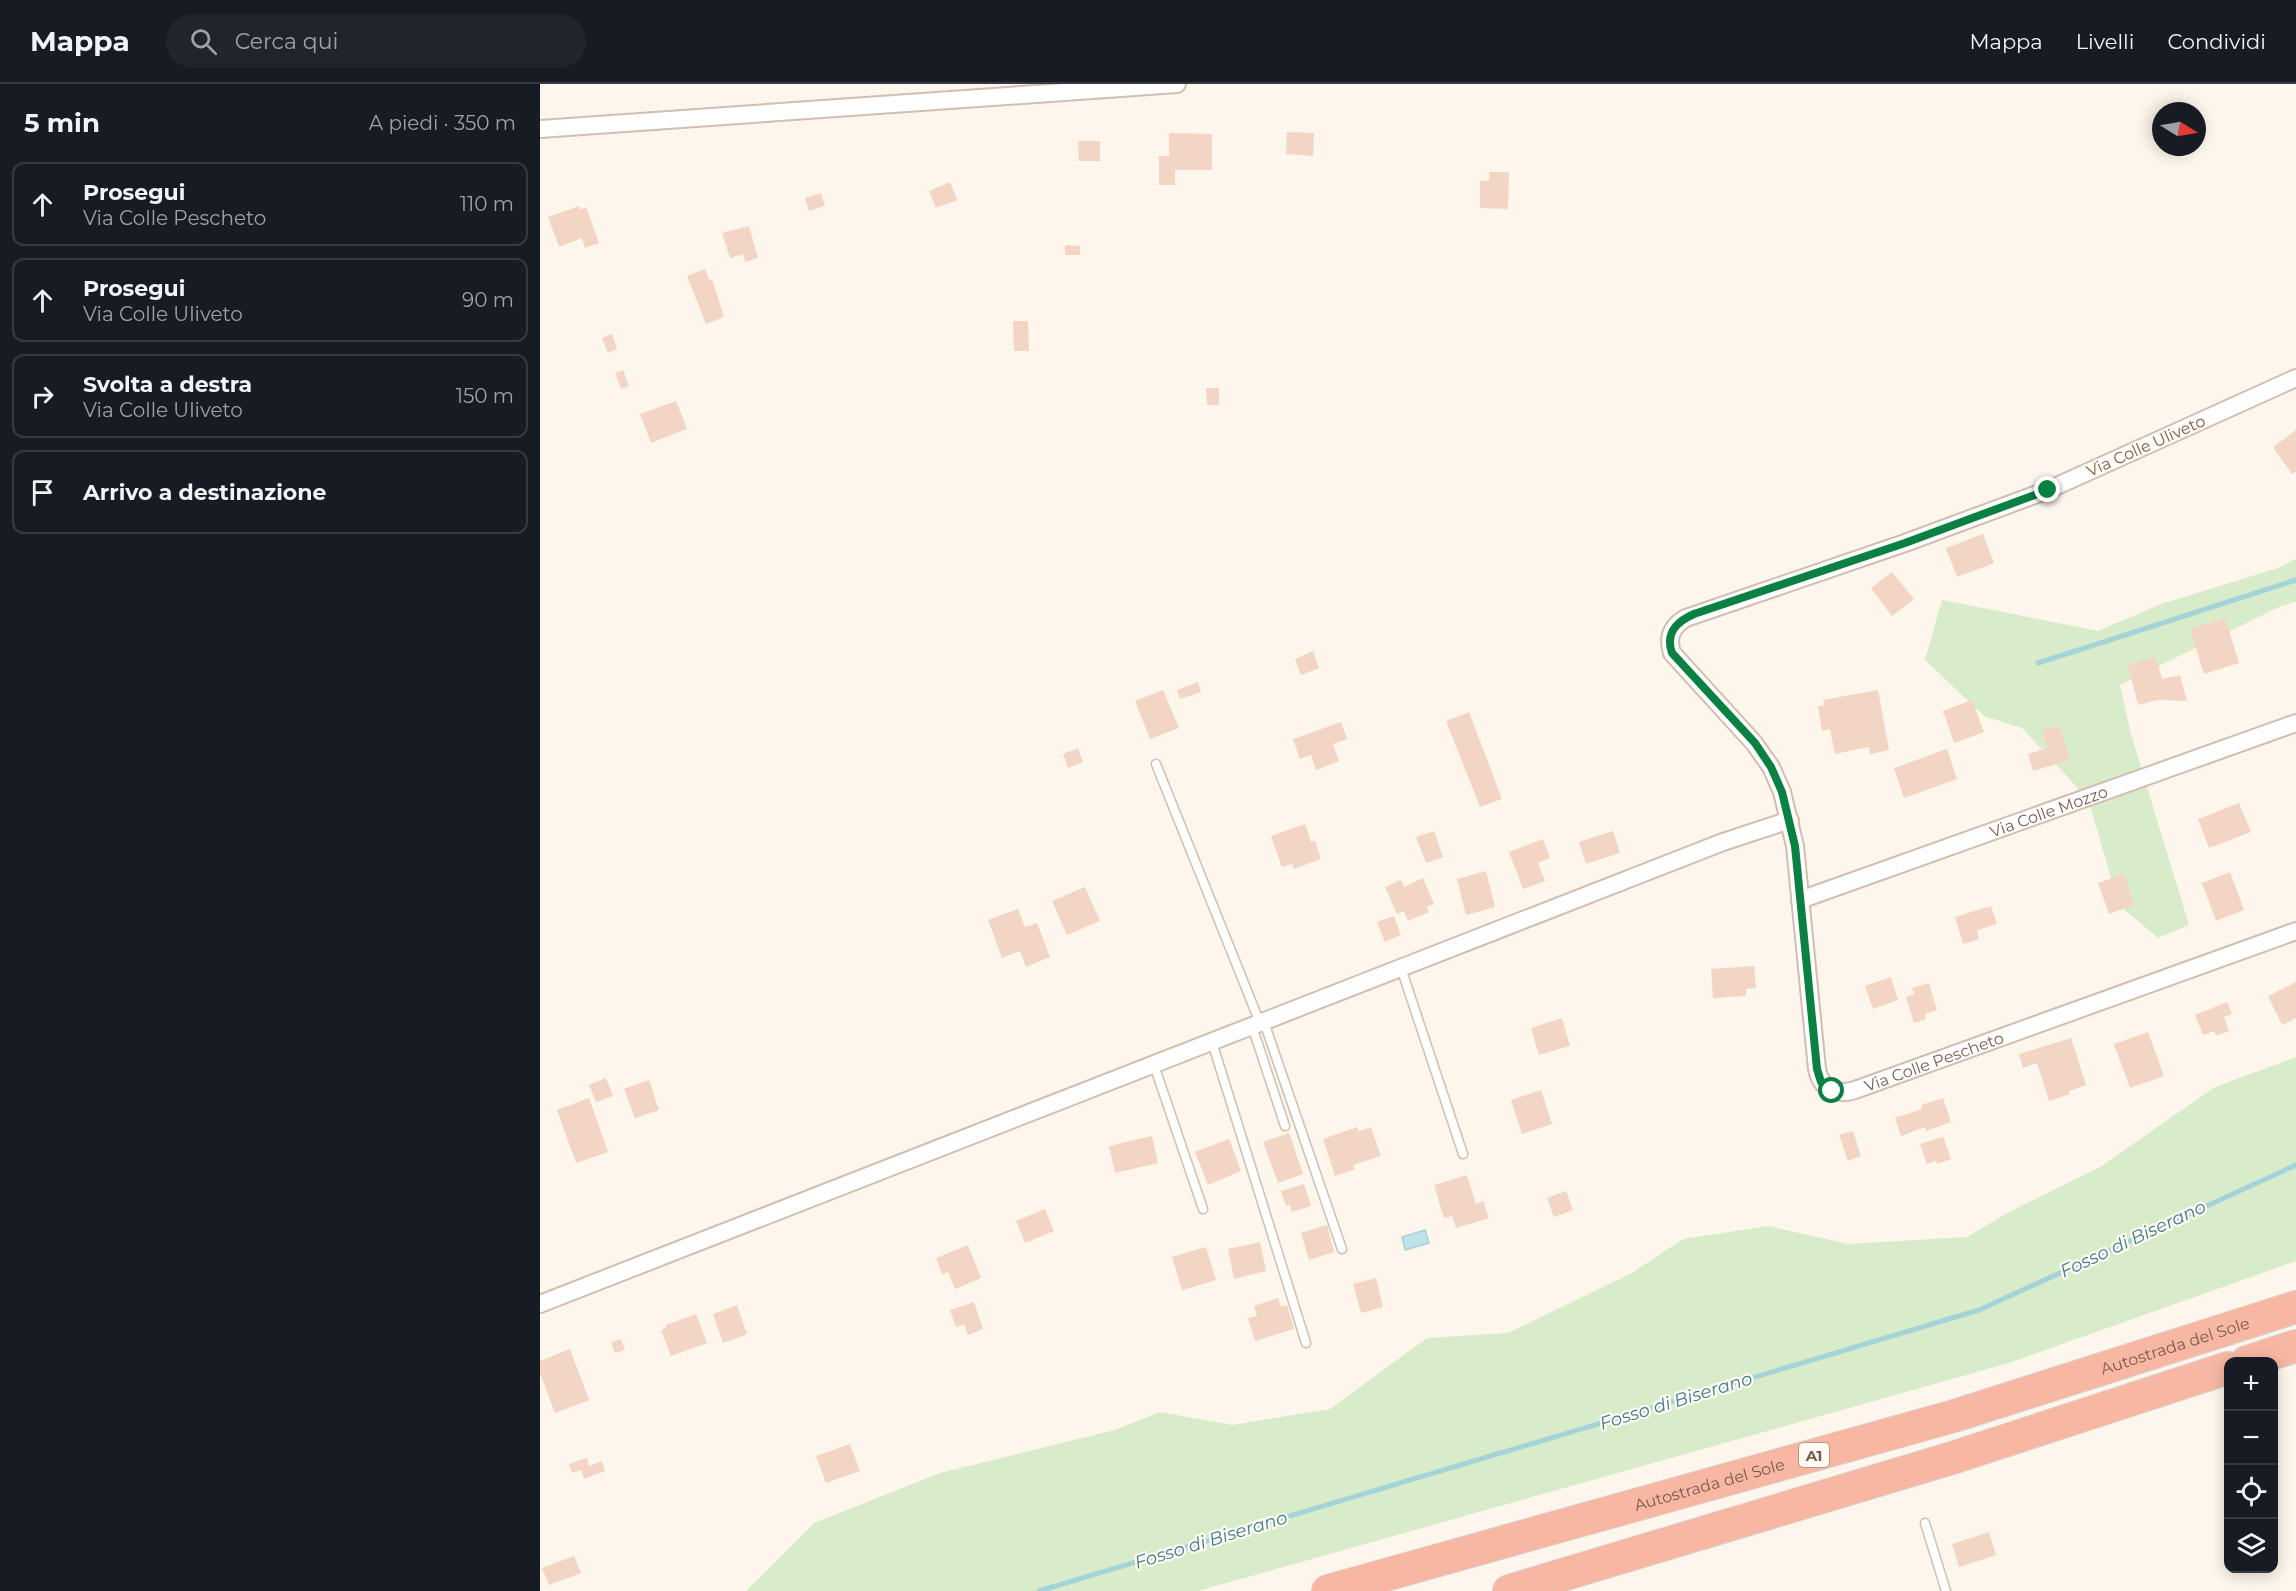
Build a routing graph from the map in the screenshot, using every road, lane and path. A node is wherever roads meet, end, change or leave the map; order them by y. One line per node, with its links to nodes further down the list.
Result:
1 (1177, 84): 2 (street)
2 (540, 129)
3 (2296, 378): 6 (street, Via Colle Uliveto)
4 (2296, 723): 7 (street, Via Colle Mozzo)
5 (1156, 764): 10 (lane)
6 (1790, 820): 7 (street, Via Colle Pescheto); 9 (street)
7 (1800, 900): 8 (street, Via Colle Pescheto)
8 (2296, 931)
9 (1401, 968): 10 (street); 14 (lane)
10 (1259, 1024): 11 (street); 13 (lane); 16 (lane)
11 (1212, 1042): 12 (street); 19 (lane)
12 (1154, 1065): 15 (lane); 17 (street)
13 (1285, 1126)
14 (1463, 1154)
15 (1203, 1209)
16 (1342, 1249)
17 (540, 1304)
18 (2296, 1306): 24 (highway, Autostrada del Sole / A1)
19 (1306, 1343)
20 (2296, 1346): 21 (highway)
21 (2262, 1357)
22 (2224, 1370): 25 (highway)
23 (1925, 1523): 26 (lane)
24 (1328, 1591)
25 (1509, 1591)
26 (1946, 1591)

